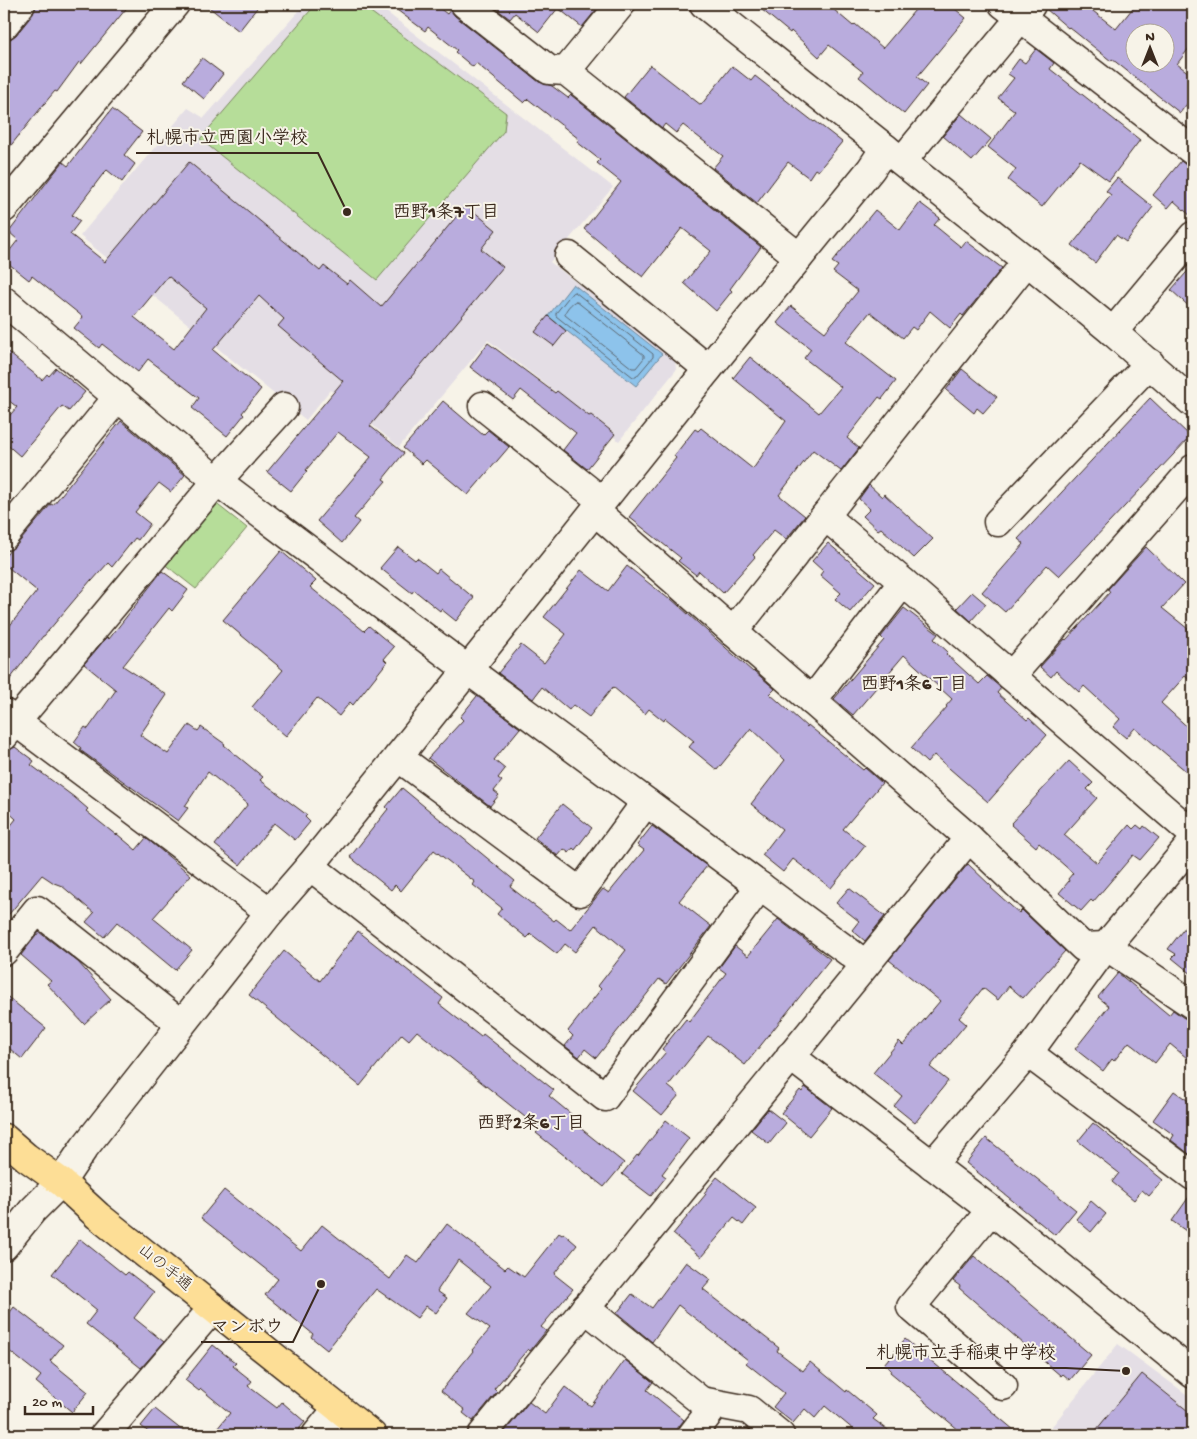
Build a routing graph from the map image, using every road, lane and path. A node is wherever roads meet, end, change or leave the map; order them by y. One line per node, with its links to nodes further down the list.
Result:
1 (21, 4): 7 (street)
2 (175, 4): 11 (street)
3 (465, 4): 8 (street)
4 (621, 4): 8 (street)
5 (707, 5): 10 (street)
6 (1018, 8): 9 (street); 10 (street)
7 (4, 25)
8 (566, 71): 14 (street)
9 (1193, 151)
10 (894, 155): 14 (street); 15 (street)
11 (4, 208)
12 (1193, 236): 17 (street)
13 (569, 256): 19 (street)
14 (799, 257): 19 (street)
15 (1027, 261): 17 (street); 27 (street)
16 (4, 301): 20 (street)
17 (1114, 332): 18 (street)
18 (1150, 363): 21 (street); 28 (street)
19 (708, 369): 26 (street)
20 (118, 397): 25 (street); 29 (street)
21 (1193, 403)
22 (482, 406): 26 (street)
23 (284, 407): 25 (street)
24 (1193, 469): 33 (street)
25 (217, 481): 32 (street); 35 (street)
26 (598, 506): 31 (street); 32 (street)
27 (825, 516): 30 (street); 31 (street)
28 (998, 522)
29 (4, 536)
30 (903, 582): 33 (street); 34 (street)
31 (733, 632): 34 (street)
32 (468, 670): 36 (street); 37 (street)
33 (1011, 676): 38 (street)
34 (812, 701): 39 (street)
35 (7, 723): 43 (street)
36 (398, 757): 37 (street); 41 (street)
37 (646, 802): 42 (street)
38 (1193, 834)
39 (969, 838): 44 (street); 46 (street)
40 (1193, 842): 44 (street)
41 (310, 866): 42 (street); 43 (street)
42 (760, 886): 46 (street)
43 (270, 912): 48 (street)
44 (1106, 946): 47 (street); 49 (street)
45 (4, 951): 48 (street)
46 (865, 964): 50 (street)
47 (1193, 1005)
48 (182, 1024): 54 (street)
49 (1028, 1053): 52 (street); 53 (street)
50 (790, 1056): 52 (street); 58 (street)
51 (4, 1138): 54 (main road, 山の手通)
52 (932, 1166): 55 (street)
53 (1193, 1176)
54 (61, 1182): 56 (street); 57 (main road, 山の手通)
55 (991, 1210): 59 (street); 60 (street)
56 (4, 1246)
57 (213, 1308): 62 (main road, 山の手通); 63 (street)
58 (585, 1308): 61 (street); 66 (street)
59 (1193, 1374)
60 (1003, 1386)
61 (716, 1404): 67 (street); 68 (street)
62 (338, 1408): 64 (street); 65 (main road, 山の手通)
63 (104, 1435)
64 (316, 1435)
65 (372, 1435)
66 (482, 1435)
67 (692, 1435)
68 (780, 1435)

